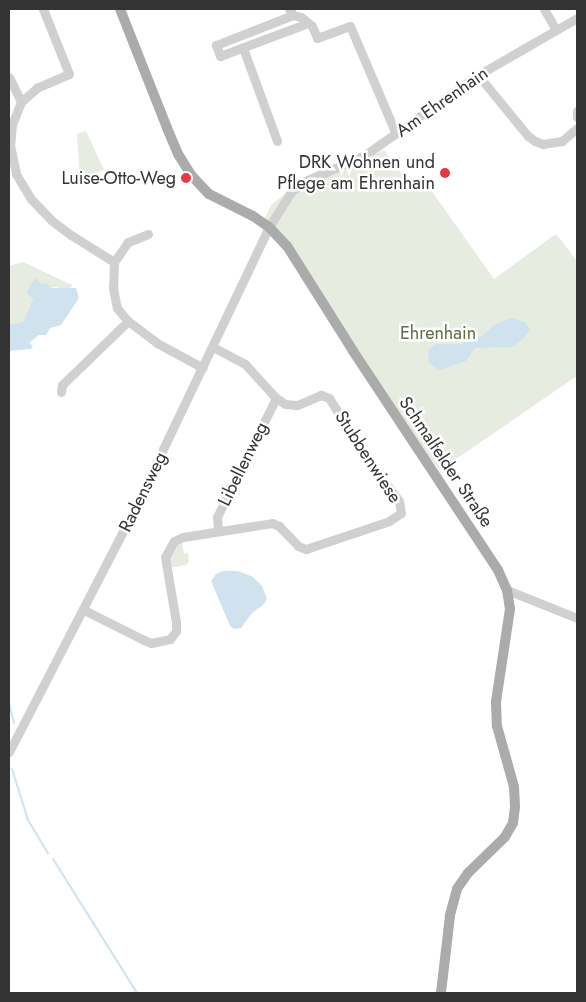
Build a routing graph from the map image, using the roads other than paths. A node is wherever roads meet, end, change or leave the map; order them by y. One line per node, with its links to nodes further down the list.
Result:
1 (43, 9): 11 (street)
2 (120, 9): 17 (main road, Schmalfelder Straße)
3 (544, 9): 7 (street)
4 (291, 12): 6 (street); 8 (street)
5 (577, 18): 7 (street, Am Ehrenhain)
6 (308, 23): 8 (street); 15 (street)
7 (556, 30): 9 (street, Am Ehrenhain)
8 (243, 48): 16 (street)
9 (478, 75): 14 (street); 15 (street, Am Ehrenhain)
10 (9, 78): 11 (street)
11 (21, 102): 19 (street)
12 (577, 111): 13 (street)
13 (577, 117)
14 (577, 128)
15 (396, 134): 17 (street, Am Ehrenhain)
16 (277, 141)
17 (269, 227): 21 (street, Radensweg); 26 (main road, Schmalfelder Straße)
18 (148, 234): 19 (street)
19 (114, 262): 20 (street)
20 (128, 321): 22 (street); 23 (street)
21 (213, 347): 22 (street, Radensweg); 24 (street)
22 (203, 368): 27 (street, Radensweg)
23 (61, 392)
24 (276, 398): 25 (street, Libellenweg); 25 (street, Stubbenwiese)
25 (218, 531): 27 (street, Stubbenwiese)
26 (507, 590): 28 (street); 30 (main road, Schmalfelder Straße)
27 (84, 610): 29 (street, Radensweg)
28 (577, 618)
29 (9, 752)
30 (441, 993)

